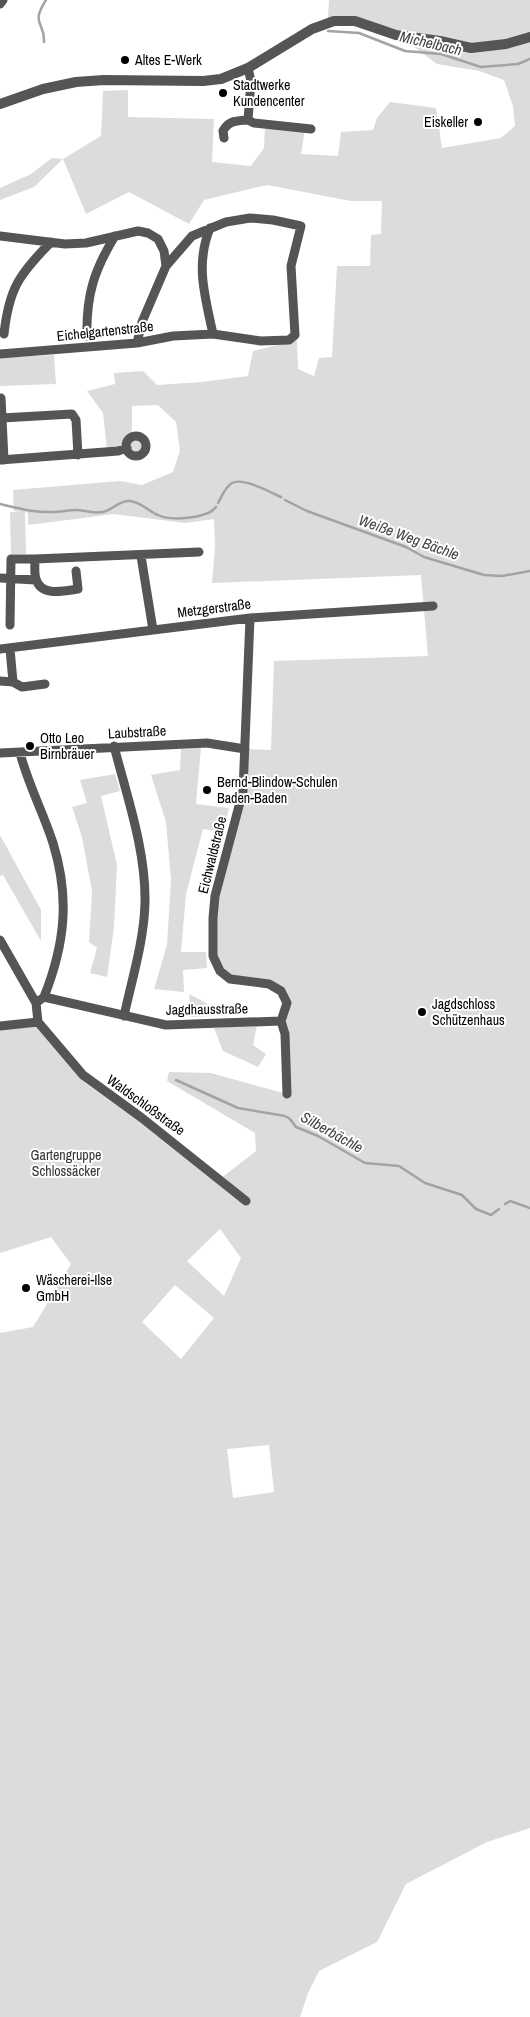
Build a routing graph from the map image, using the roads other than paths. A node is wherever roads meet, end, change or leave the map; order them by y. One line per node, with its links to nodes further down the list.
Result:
1 (3, 0): 2 (street)
2 (0, 4)
3 (530, 37): 4 (street)
4 (248, 68): 5 (street); 6 (street)
5 (0, 104)
6 (248, 120): 7 (street); 8 (street)
7 (311, 130)
8 (224, 138)
9 (210, 228): 13 (street); 15 (street); 15 (street, Eichelgartenstraße)
10 (0, 236): 12 (street)
11 (115, 236): 12 (street); 13 (street); 16 (street)
12 (51, 242): 14 (street)
13 (166, 266): 17 (street)
14 (4, 334)
15 (213, 334): 17 (street, Eichelgartenstraße)
16 (87, 336)
17 (137, 344): 18 (street, Eichelgartenstraße)
18 (0, 354)
19 (1, 398): 20 (street)
20 (2, 418): 22 (street); 23 (street)
21 (127, 448): 22 (street)
22 (78, 455): 23 (street)
23 (2, 460)
24 (199, 552): 25 (street)
25 (141, 556): 26 (street); 34 (street)
26 (35, 559): 29 (street); 30 (street)
27 (76, 572): 30 (street)
28 (0, 578): 29 (street)
29 (10, 578): 30 (street); 33 (street)
30 (36, 580)
31 (433, 606): 32 (street, Metzgerstraße)
32 (250, 618): 34 (street, Metzgerstraße); 41 (street, Eichwaldstraße)
33 (10, 625)
34 (153, 630): 36 (street, Metzgerstraße)
35 (0, 649): 36 (street, Metzgerstraße)
36 (10, 649): 38 (street)
37 (0, 681): 38 (street)
38 (13, 682): 39 (street)
39 (45, 684)
40 (114, 746): 41 (street, Laubstraße); 43 (street, Laubstraße); 47 (street)
41 (245, 749): 48 (street, Eichwaldstraße)
42 (0, 753): 43 (street, Laubstraße)
43 (20, 753): 45 (street)
44 (0, 940): 46 (street)
45 (44, 996): 46 (street); 47 (street, Jagdhausstraße)
46 (36, 1002): 49 (street)
47 (124, 1016): 48 (street, Jagdhausstraße)
48 (280, 1021): 51 (street)
49 (38, 1022): 50 (street); 52 (street, Waldschloßstraße)
50 (0, 1026)
51 (287, 1094)
52 (246, 1201)

